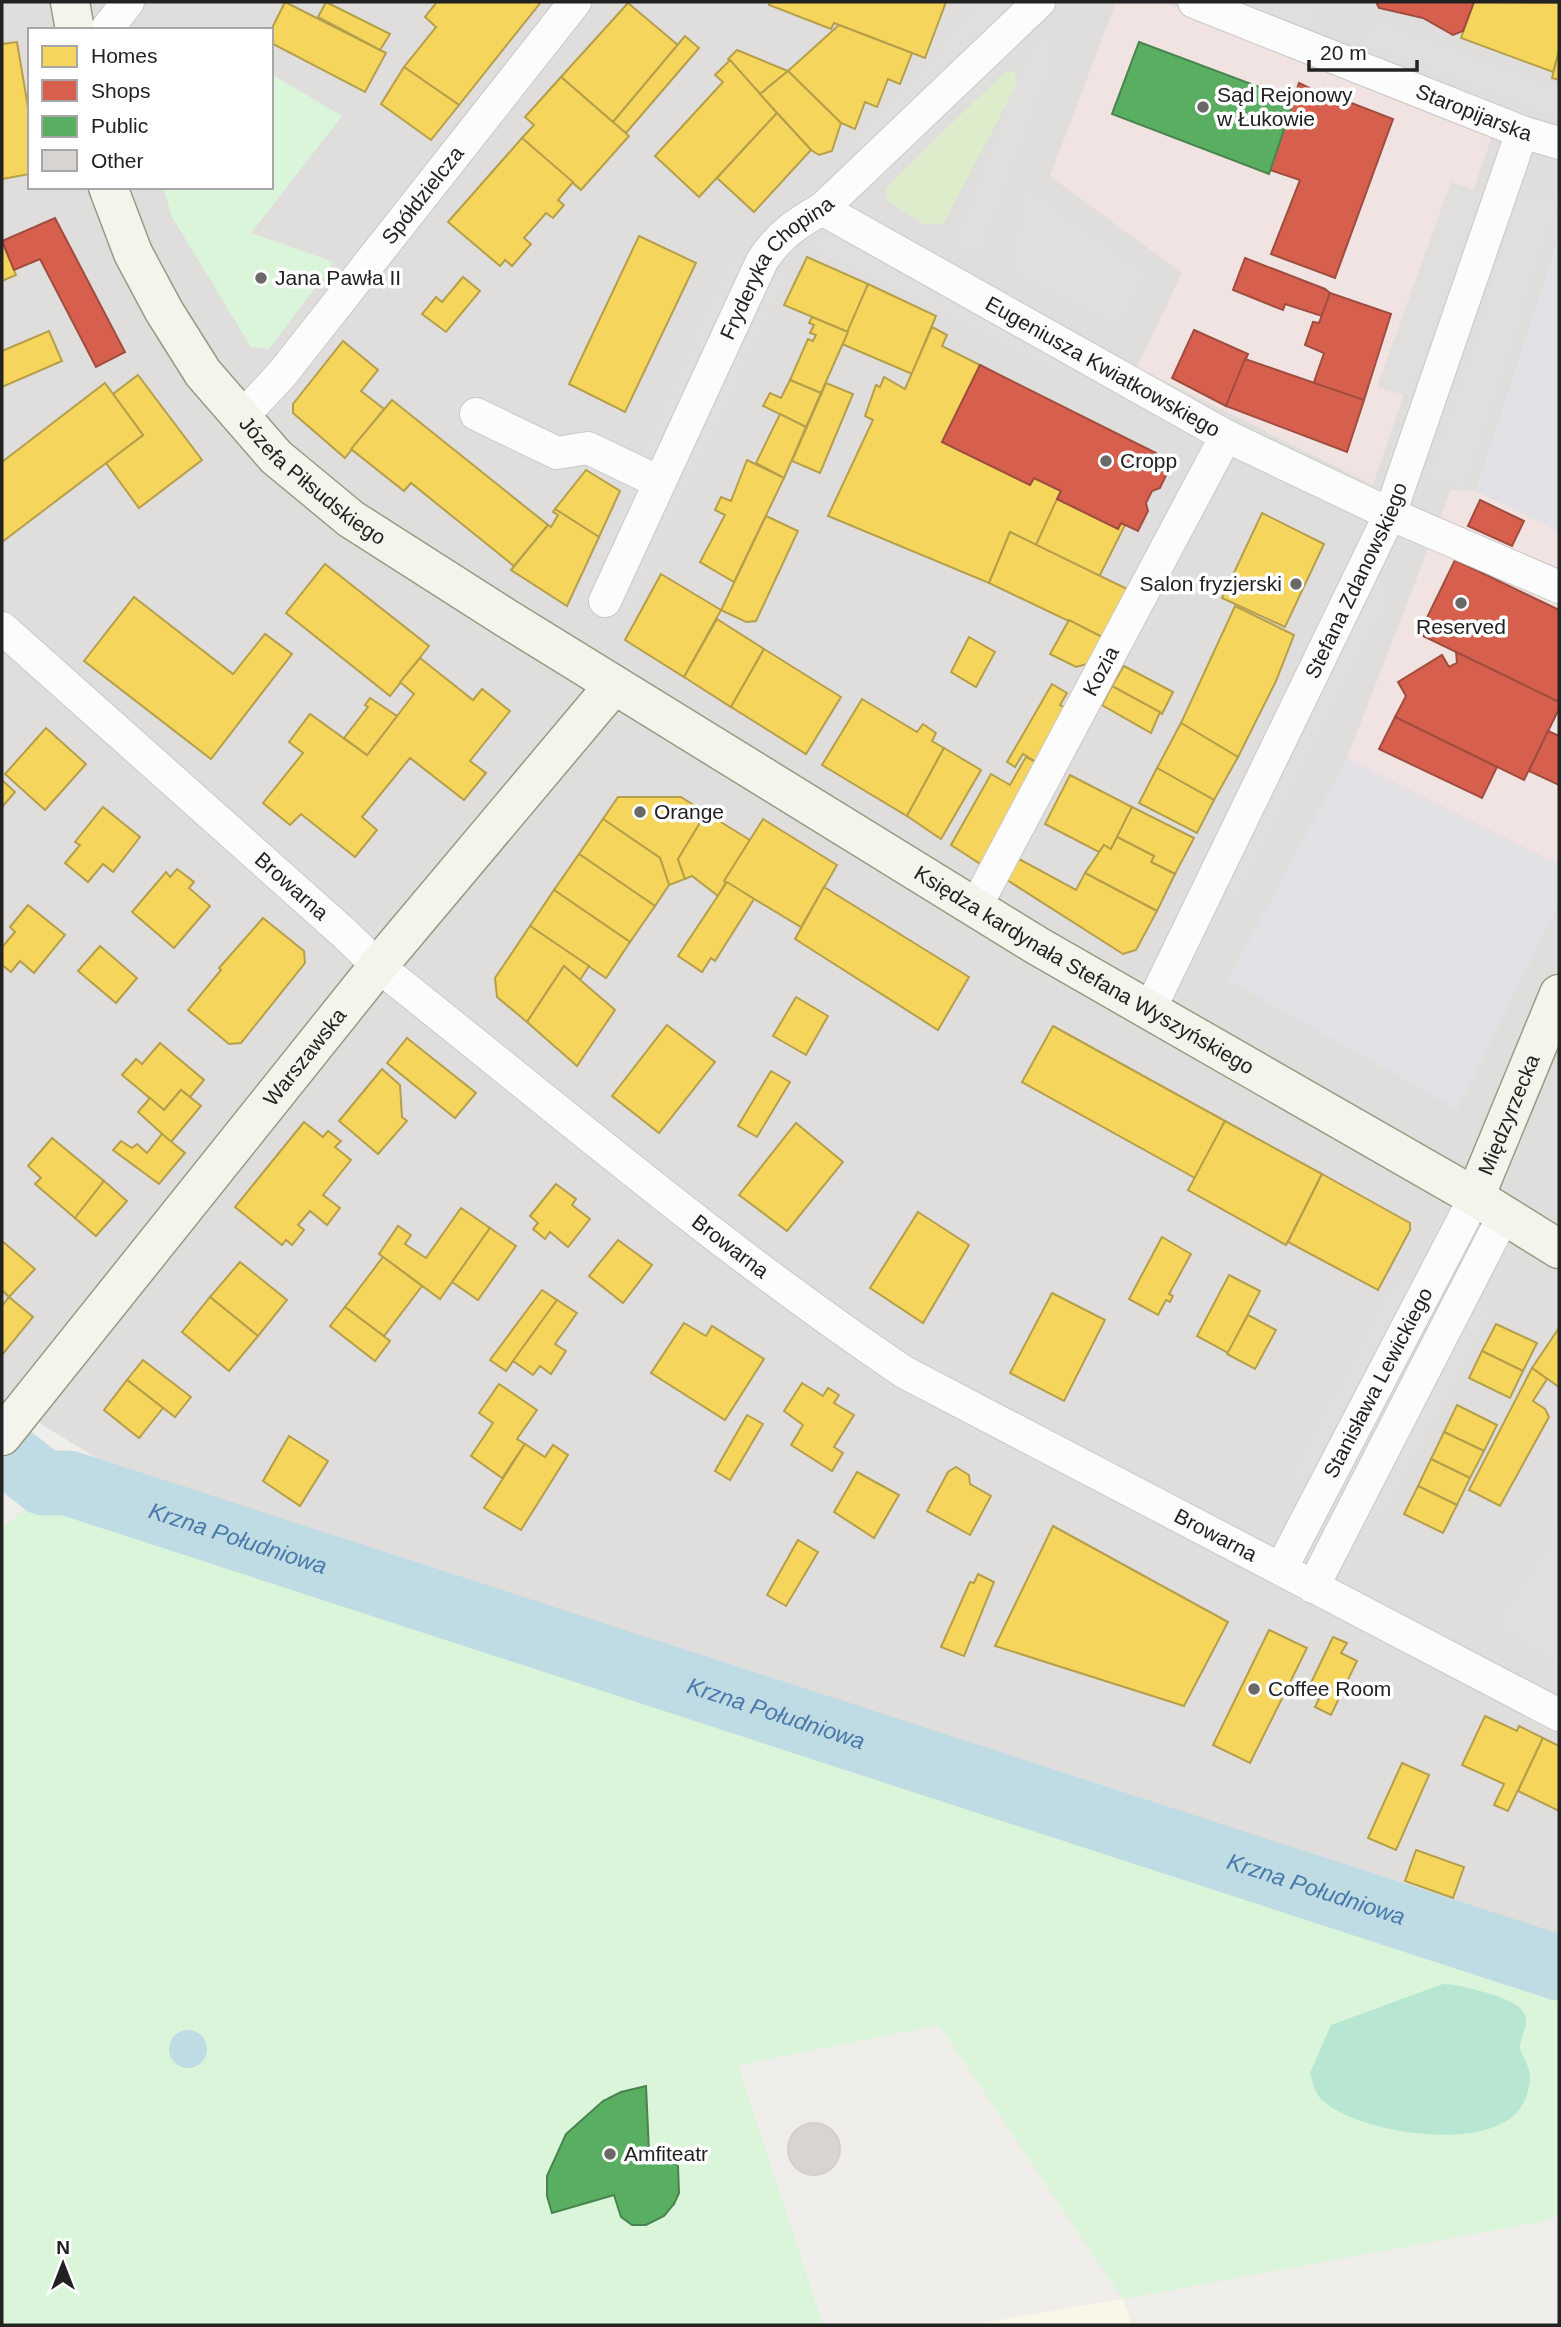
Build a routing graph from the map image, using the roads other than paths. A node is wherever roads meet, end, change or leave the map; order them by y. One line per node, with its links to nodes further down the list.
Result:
1 (70, 2): 6 (main road)
2 (128, 2): 7 (street)
3 (575, 2): 13 (street, Spółdzielcza)
4 (1039, 2): 11 (street, Fryderyka Chopina)
5 (1194, 2): 8 (street, Staropijarska)
6 (75, 28)
7 (108, 28)
8 (1522, 132): 9 (street, Staropijarska); 16 (street, Stefana Zdanowskiego)
9 (1559, 143)
10 (109, 189): 13 (main road, Józefa Piłsudskiego)
11 (822, 209): 14 (street, Eugeniusza Kwiatkowskiego); 15 (street, Fryderyka Chopina)
12 (476, 414): 15 (street)
13 (240, 419): 20 (main road, Józefa Piłsudskiego)
14 (1226, 436): 16 (street, Eugeniusza Kwiatkowskiego); 21 (street, Kozia)
15 (659, 482): 18 (street, Fryderyka Chopina)
16 (1390, 514): 17 (street, Eugeniusza Kwiatkowskiego); 24 (street, Stefana Zdanowskiego)
17 (1559, 587)
18 (605, 601)
19 (2, 628): 22 (street, Browarna)
20 (614, 685): 21 (main road, Księdza kardynała Stefana Wyszyńskiego); 22 (main road, Warszawska)
21 (976, 906): 24 (main road, Księdza kardynała Stefana Wyszyńskiego)
22 (378, 967): 27 (main road, Warszawska); 28 (street, Browarna)
23 (1559, 994): 25 (main road, Międzyrzecka)
24 (1149, 1011): 25 (main road, Księdza kardynała Stefana Wyszyńskiego)
25 (1490, 1206): 26 (main road, Księdza kardynała Stefana Wyszyńskiego); 28 (street, Stanisława Lewickiego); 29 (street, Stanisława Lewickiego)
26 (1559, 1249)
27 (9, 1427)
28 (1281, 1569): 29 (street, Browarna)
29 (1313, 1587): 30 (street, Browarna)
30 (1559, 1715)

